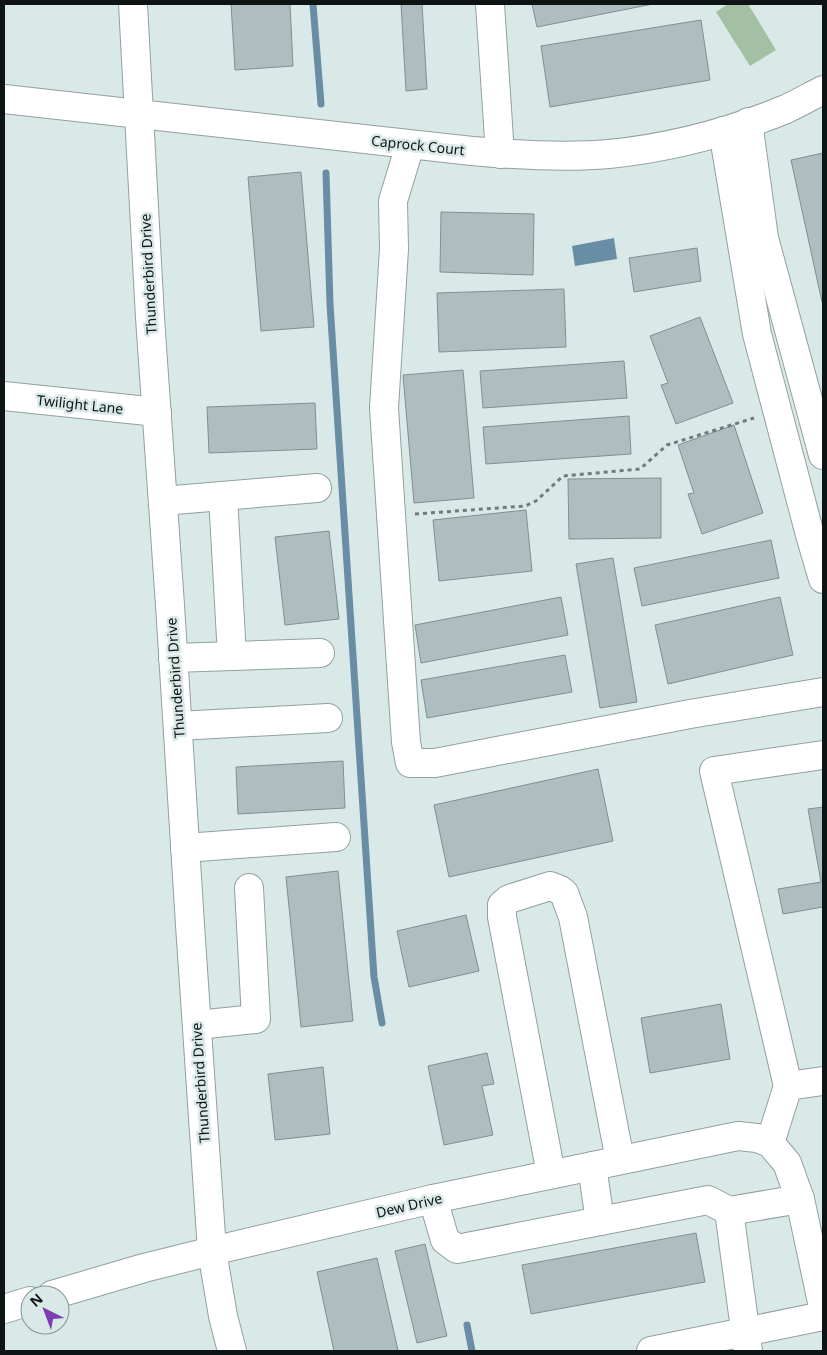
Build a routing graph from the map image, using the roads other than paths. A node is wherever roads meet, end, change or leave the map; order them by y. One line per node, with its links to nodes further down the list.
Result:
1 (133, 4): 5 (street, Thunderbird Drive)
2 (490, 4): 9 (street)
3 (823, 90): 6 (street, Caprock Court)
4 (4, 99): 5 (street, Caprock Court)
5 (140, 114): 8 (street, Caprock Court); 11 (street, Thunderbird Drive)
6 (748, 122): 7 (street, Caprock Court); 12 (street)
7 (723, 131): 9 (street, Caprock Court); 16 (street)
8 (410, 145): 9 (street, Caprock Court); 20 (street)
9 (500, 154)
10 (4, 396): 11 (street, Twilight Lane)
11 (156, 412): 15 (street, Thunderbird Drive)
12 (823, 455)
13 (318, 488): 14 (street)
14 (223, 496): 15 (street); 18 (street)
15 (163, 502): 19 (street, Thunderbird Drive)
16 (823, 579)
17 (320, 653): 18 (street)
18 (232, 656): 19 (street)
19 (173, 658): 22 (street, Thunderbird Drive)
20 (823, 692)
21 (328, 718): 22 (street)
22 (178, 726): 25 (street, Thunderbird Drive)
23 (823, 755): 29 (street)
24 (336, 837): 25 (street)
25 (185, 848): 27 (street, Thunderbird Drive)
26 (249, 888): 27 (street)
27 (196, 1025): 38 (street, Thunderbird Drive)
28 (823, 1081): 29 (street)
29 (788, 1086): 30 (street)
30 (770, 1143): 31 (street, Dew Drive); 35 (street)
31 (620, 1160): 32 (street, Dew Drive); 33 (street)
32 (592, 1166): 33 (street, Dew Drive); 37 (street)
33 (551, 1174): 34 (street, Dew Drive)
34 (433, 1199): 37 (street); 38 (street, Dew Drive)
35 (800, 1199): 36 (street); 41 (street)
36 (729, 1211): 37 (street); 44 (street)
37 (600, 1221)
38 (212, 1251): 39 (street, Dew Drive); 46 (street, Thunderbird Drive)
39 (70, 1290)
40 (20, 1304): 42 (street)
41 (823, 1307)
42 (4, 1309)
43 (823, 1316): 44 (street)
44 (746, 1342): 45 (street)
45 (685, 1348): 47 (street)
46 (232, 1351)
47 (651, 1351)

